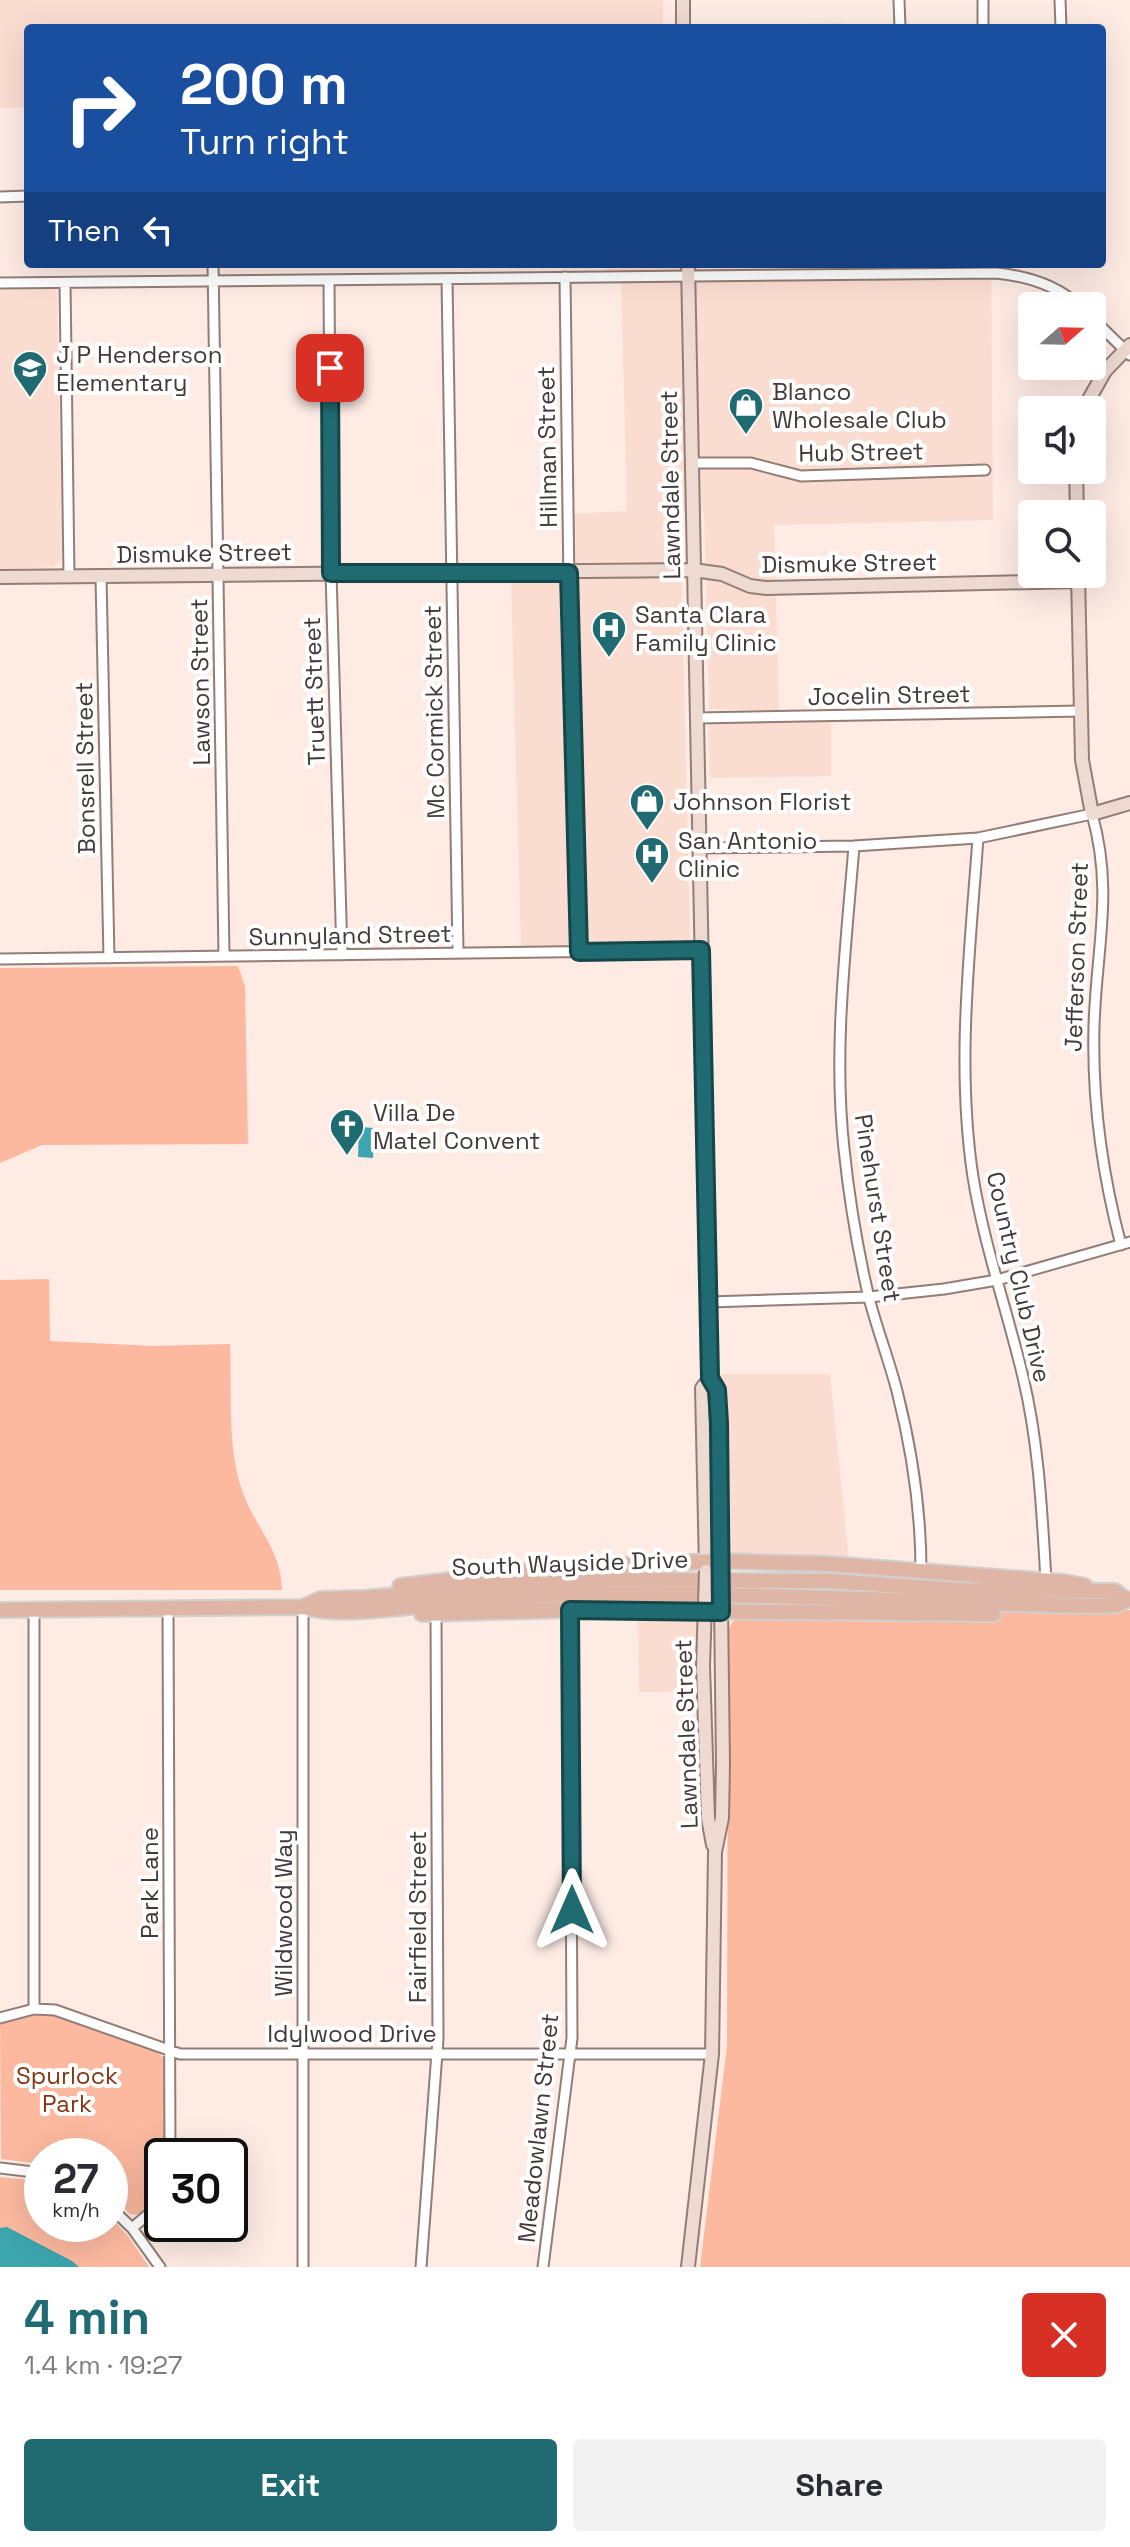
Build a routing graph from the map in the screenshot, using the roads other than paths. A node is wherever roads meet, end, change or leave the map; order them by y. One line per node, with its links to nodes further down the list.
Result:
1 (683, 0): 5 (main road)
2 (899, 0): 6 (street)
3 (983, 0): 7 (street)
4 (1060, 0): 8 (street)
5 (683, 24)
6 (900, 24)
7 (983, 24)
8 (1061, 24)
9 (24, 196): 10 (street)
10 (0, 197)
11 (213, 268): 15 (street, Lawson Street)
12 (688, 270): 13 (street); 19 (street); 23 (main road, Lawndale Street)
13 (565, 277): 14 (street); 27 (street, Hillman Street)
14 (447, 279): 16 (street); 28 (street, Mc Cormick Street)
15 (214, 281): 16 (street); 18 (street); 30 (street, Lawson Street)
16 (329, 281): 26 (street, Truett Street)
17 (0, 283): 18 (street)
18 (65, 283): 29 (street)
19 (1060, 292)
20 (1106, 330): 21 (street)
21 (1128, 350): 22 (main road)
22 (1091, 396)
23 (692, 463): 24 (street, Hub Street); 25 (main road, Lawndale Street)
24 (985, 470)
25 (693, 570): 27 (main road, Dismuke Street); 33 (main road, Dismuke Street); 36 (main road, Lawndale Street)
26 (331, 573): 28 (main road, Dismuke Street); 30 (main road, Dismuke Street); 46 (street, Truett Street)
27 (569, 573): 28 (main road, Dismuke Street); 43 (street, Hillman Street)
28 (451, 574): 44 (street, Mc Cormick Street)
29 (69, 576): 31 (main road, Dismuke Street); 32 (main road, Dismuke Street)
30 (218, 576): 32 (main road, Dismuke Street); 45 (street, Lawson Street)
31 (0, 577)
32 (101, 577): 47 (street, Bonsrell Street)
33 (1018, 580)
34 (1078, 588): 35 (main road, Jefferson Street)
35 (1081, 711): 36 (street, Jocelin Street); 38 (main road, Jefferson Street)
36 (697, 718): 41 (main road, Lawndale Street)
37 (1130, 803): 38 (main road)
38 (1092, 814): 39 (street); 49 (street, Jefferson Street)
39 (978, 838): 40 (street); 50 (street, Country Club Drive)
40 (854, 846): 41 (street); 51 (street, Pinehurst Street)
41 (700, 848): 42 (main road, Lawndale Street)
42 (701, 950): 43 (street, Sunnyland Street); 52 (main road, Lawndale Street)
43 (579, 952): 44 (street, Sunnyland Street)
44 (458, 953): 46 (street, Sunnyland Street)
45 (224, 955): 46 (street, Sunnyland Street); 47 (street, Sunnyland Street)
46 (342, 955)
47 (109, 958): 48 (street, Sunnyland Street)
48 (0, 959)
49 (1125, 1244): 50 (street)
50 (997, 1280): 51 (street); 58 (street, Country Club Drive)
51 (869, 1297): 52 (street); 57 (street, Pinehurst Street)
52 (709, 1302): 53 (main road, Lawndale Street)
53 (710, 1378): 54 (main road, Lawndale Street); 55 (main road, Lawndale Street)
54 (703, 1422): 55 (main road); 56 (main road, Lawndale Street)
55 (719, 1423): 56 (main road, Lawndale Street)
56 (713, 1566): 57 (main road); 61 (main road); 64 (main road, Lawndale Street, bridge); 65 (main road, Lawndale Street, bridge)
57 (921, 1571): 58 (main road)
58 (1046, 1581): 59 (main road)
59 (1104, 1591): 60 (main road, South Wayside Drive); 61 (main road, South Wayside Drive)
60 (1128, 1599): 62 (main road, South Wayside Drive)
61 (366, 1604): 62 (main road, South Wayside Drive); 63 (main road, South Wayside Drive); 70 (main road)
62 (1097, 1606): 65 (main road)
63 (303, 1607): 66 (main road, South Wayside Drive); 78 (street, Wildwood Way)
64 (705, 1608): 65 (main road); 69 (main road); 71 (main road, Lawndale Street)
65 (721, 1608): 72 (main road, Lawndale Street)
66 (168, 1609): 68 (main road, South Wayside Drive); 76 (street, Park Lane)
67 (0, 1610): 68 (main road, South Wayside Drive)
68 (34, 1610): 74 (street)
69 (570, 1610): 70 (main road); 77 (street, Meadowlawn Street)
70 (436, 1614): 79 (street, Fairfield Street)
71 (706, 1765): 72 (main road); 73 (main road, Lawndale Street)
72 (723, 1765): 73 (main road, Lawndale Street)
73 (715, 1852): 80 (main road, Lawndale Street)
74 (34, 2009): 75 (street, Idylwood Drive); 76 (street, Idylwood Drive)
75 (0, 2018)
76 (169, 2050): 78 (street, Idylwood Drive); 81 (street, Park Lane)
77 (571, 2052): 79 (street, Idylwood Drive); 80 (street, Idylwood Drive); 90 (street, Meadowlawn Street)
78 (303, 2053): 79 (street, Idylwood Drive); 88 (street, Wildwood Way)
79 (437, 2053): 89 (street, Fairfield Street)
80 (712, 2054): 91 (main road, Lawndale Street)
81 (170, 2138)
82 (0, 2168): 83 (street)
83 (24, 2171)
84 (144, 2218): 86 (street)
85 (128, 2224): 86 (street)
86 (132, 2228): 87 (street)
87 (160, 2267)
88 (303, 2267)
89 (421, 2267)
90 (543, 2267)
91 (688, 2267)

